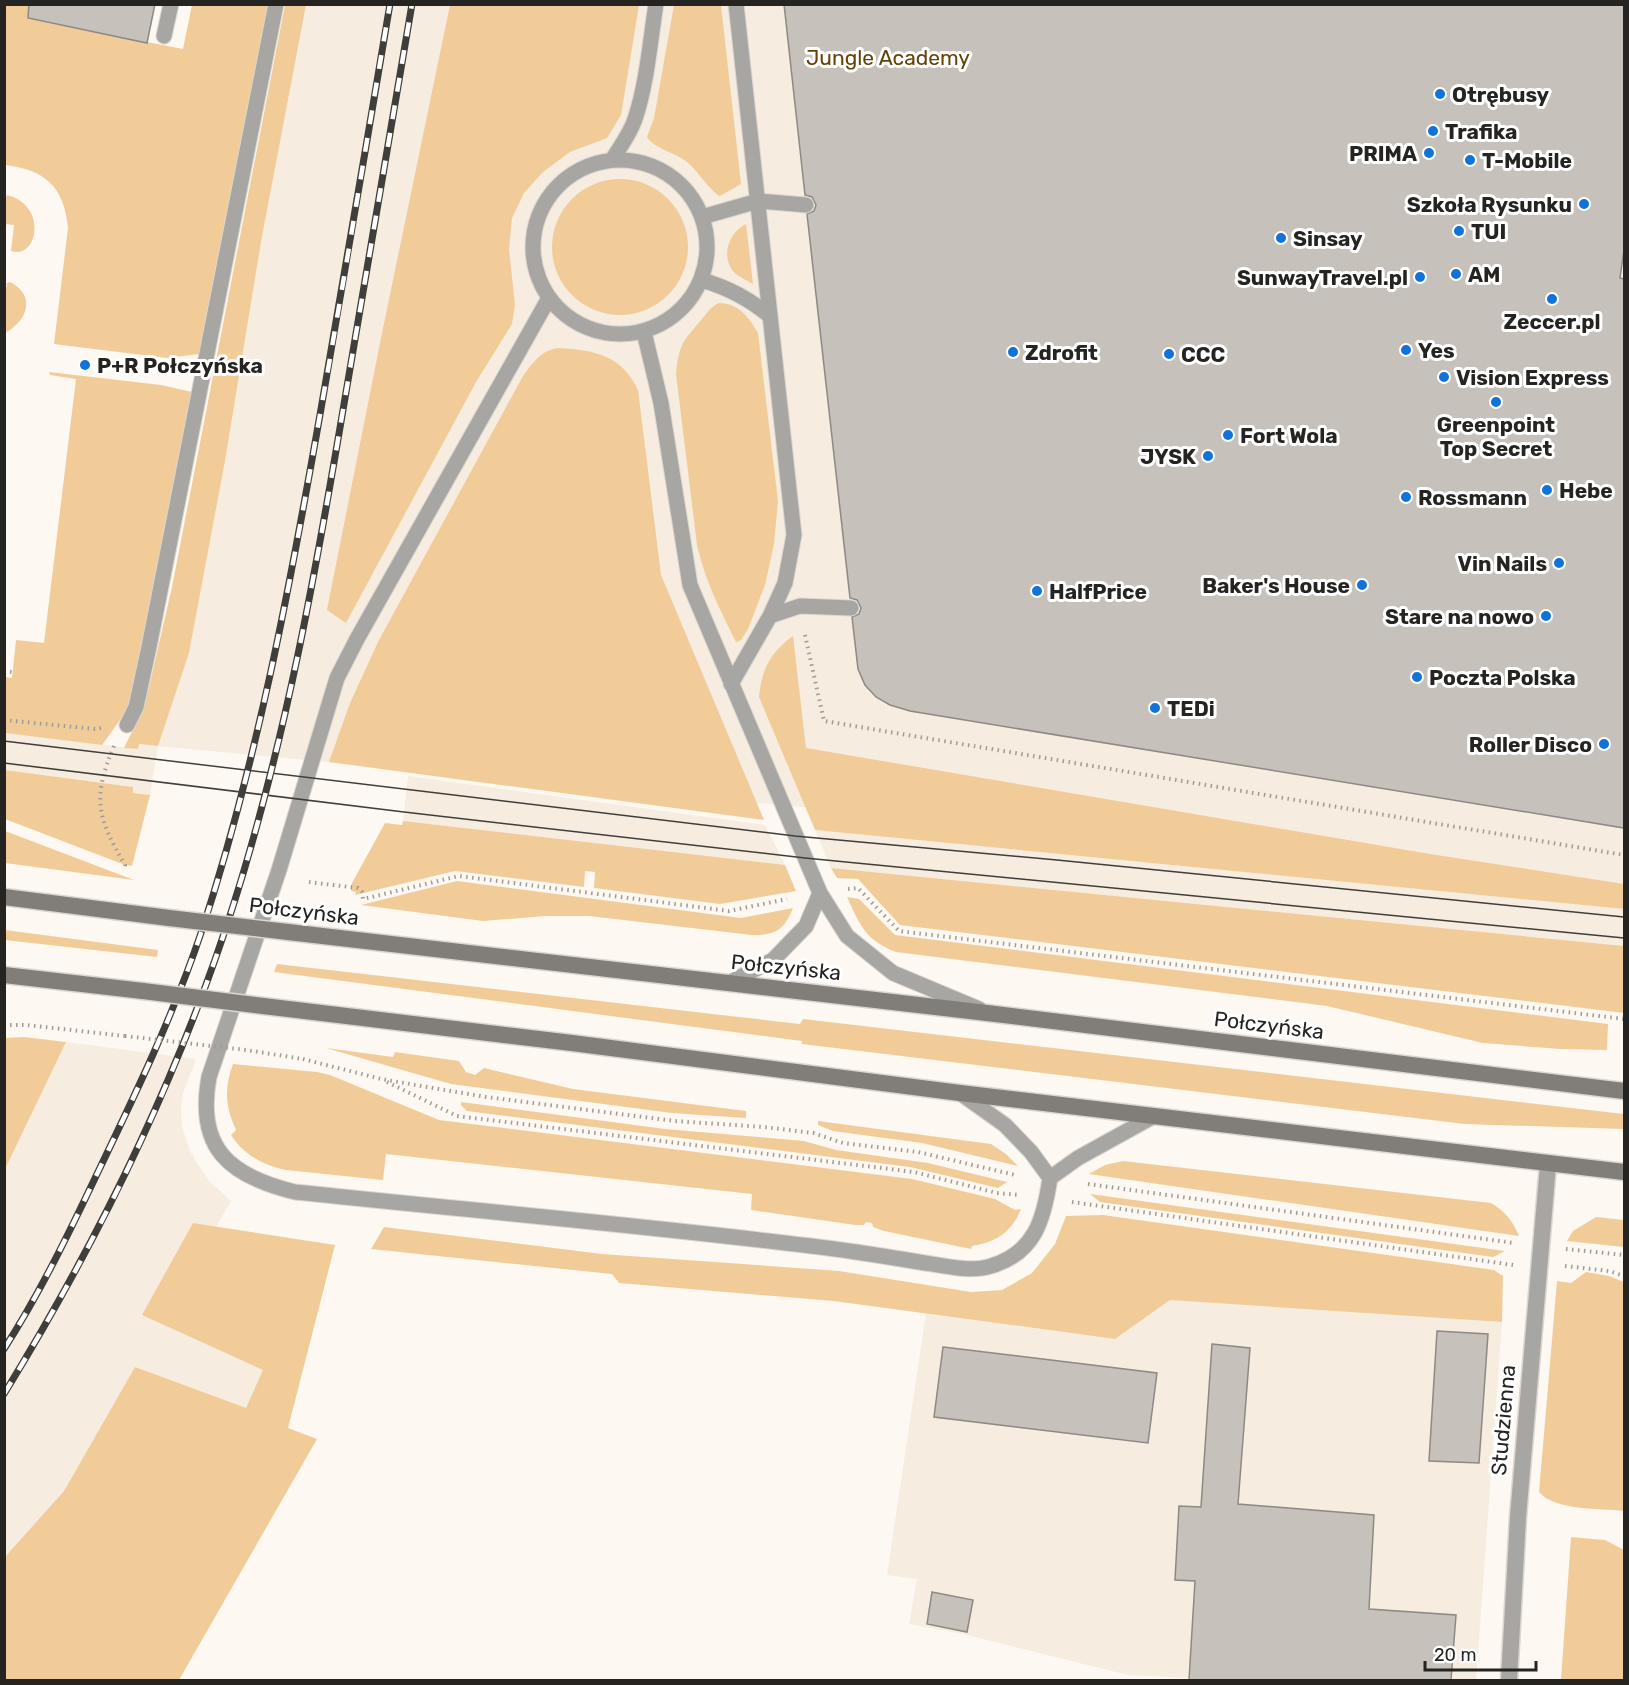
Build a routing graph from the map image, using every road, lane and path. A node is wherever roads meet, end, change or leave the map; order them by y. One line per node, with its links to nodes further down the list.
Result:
1 (171, 4): 5 (lane)
2 (276, 4): 21 (lane)
3 (656, 4): 6 (lane)
4 (736, 4): 7 (lane)
5 (164, 36)
6 (612, 160): 9 (lane); 11 (lane)
7 (758, 201): 8 (lane); 9 (lane); 12 (lane)
8 (806, 205)
9 (702, 217): 10 (lane)
10 (702, 279): 12 (lane); 13 (lane)
11 (549, 298): 13 (lane); 42 (lane)
12 (770, 316): 15 (lane)
13 (644, 332): 19 (lane)
14 (851, 608): 15 (lane)
15 (770, 616): 19 (lane)
16 (806, 635): 23 (path)
17 (4, 671): 18 (path)
18 (12, 672)
19 (730, 684): 26 (lane)
20 (4, 720): 21 (path)
21 (127, 725)
22 (113, 746): 24 (path)
23 (1624, 855)
24 (123, 870)
25 (309, 882): 26 (path)
26 (820, 893): 29 (lane); 30 (lane); 31 (path)
27 (4, 897): 29 (main road, Połczyńska, bridge)
28 (4, 975): 35 (main road, bridge)
29 (729, 983): 30 (main road, Połczyńska)
30 (987, 1013): 34 (main road, Połczyńska)
31 (1624, 1019)
32 (4, 1024): 33 (path, bridge)
33 (381, 1079): 39 (path); 42 (path)
34 (1624, 1091)
35 (960, 1093): 36 (main road); 40 (lane)
36 (1154, 1116): 37 (main road); 40 (lane)
37 (1548, 1165): 38 (main road); 46 (street, Studzienna)
38 (1624, 1173)
39 (1021, 1176)
40 (1050, 1178): 42 (lane)
41 (1084, 1183): 43 (path)
42 (1047, 1198): 46 (path)
43 (1521, 1244)
44 (1567, 1249): 45 (path)
45 (1624, 1256)
46 (1538, 1269): 47 (path); 48 (street, Studzienna)
47 (1624, 1276)
48 (1509, 1680)

